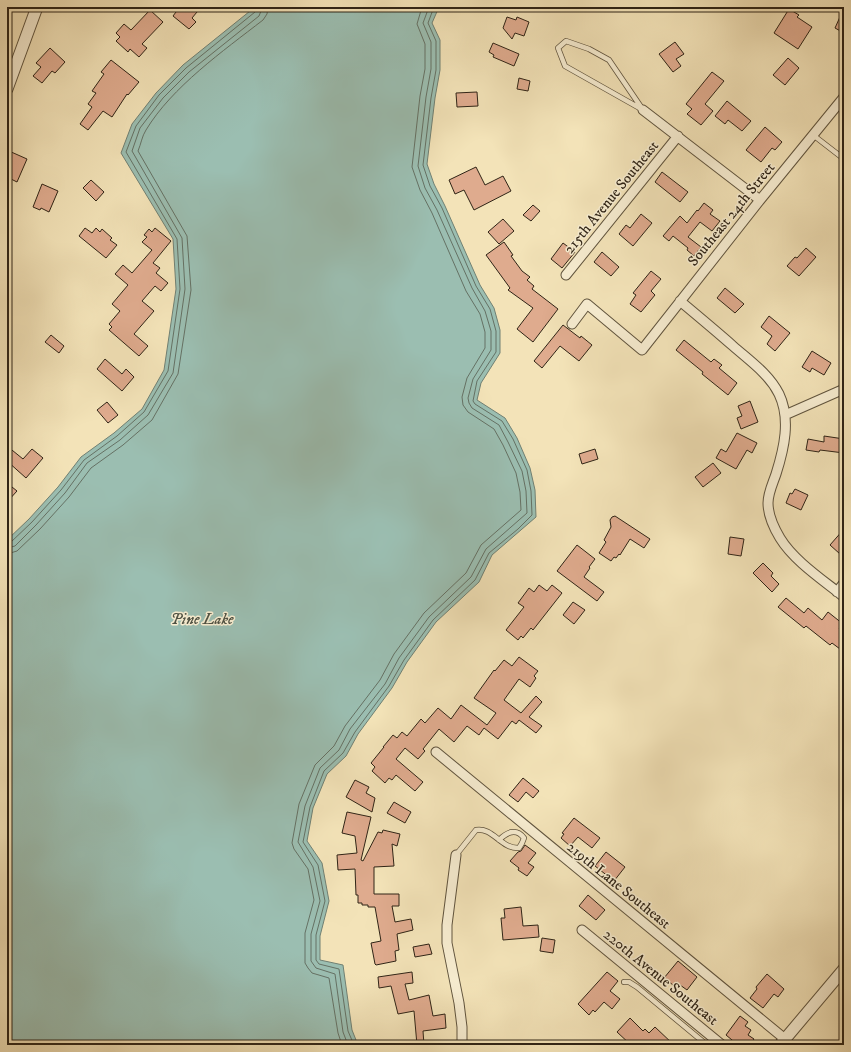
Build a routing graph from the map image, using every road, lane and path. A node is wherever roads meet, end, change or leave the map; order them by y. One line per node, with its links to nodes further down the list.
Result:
1 (37, 7): 2 (street)
2 (7, 89)
3 (844, 97): 5 (street, Southeast 24th Street)
4 (643, 110): 4 (lane); 6 (street, 215th Avenue Southeast)
5 (813, 135): 7 (lane); 8 (street, Southeast 24th Street)
6 (678, 136): 8 (street, 215th Avenue Southeast); 9 (street, 215th Avenue Southeast)
7 (844, 159)
8 (760, 200): 10 (street, Southeast 24th Street)
9 (566, 274)
10 (680, 301): 11 (street, Southeast 24th Street); 13 (street)
11 (572, 324)
12 (844, 389): 13 (street)
13 (785, 415): 15 (street)
14 (844, 583): 15 (street)
15 (841, 594)
16 (436, 752): 22 (street, 219th Lane Southeast)
17 (499, 840): 17 (lane); 18 (lane)
18 (456, 855): 23 (street)
19 (582, 930): 25 (street, 220th Avenue Southeast)
20 (844, 969): 22 (street)
21 (624, 982): 24 (lane)
22 (782, 1042)
23 (462, 1045)
24 (707, 1045)
25 (722, 1045)

